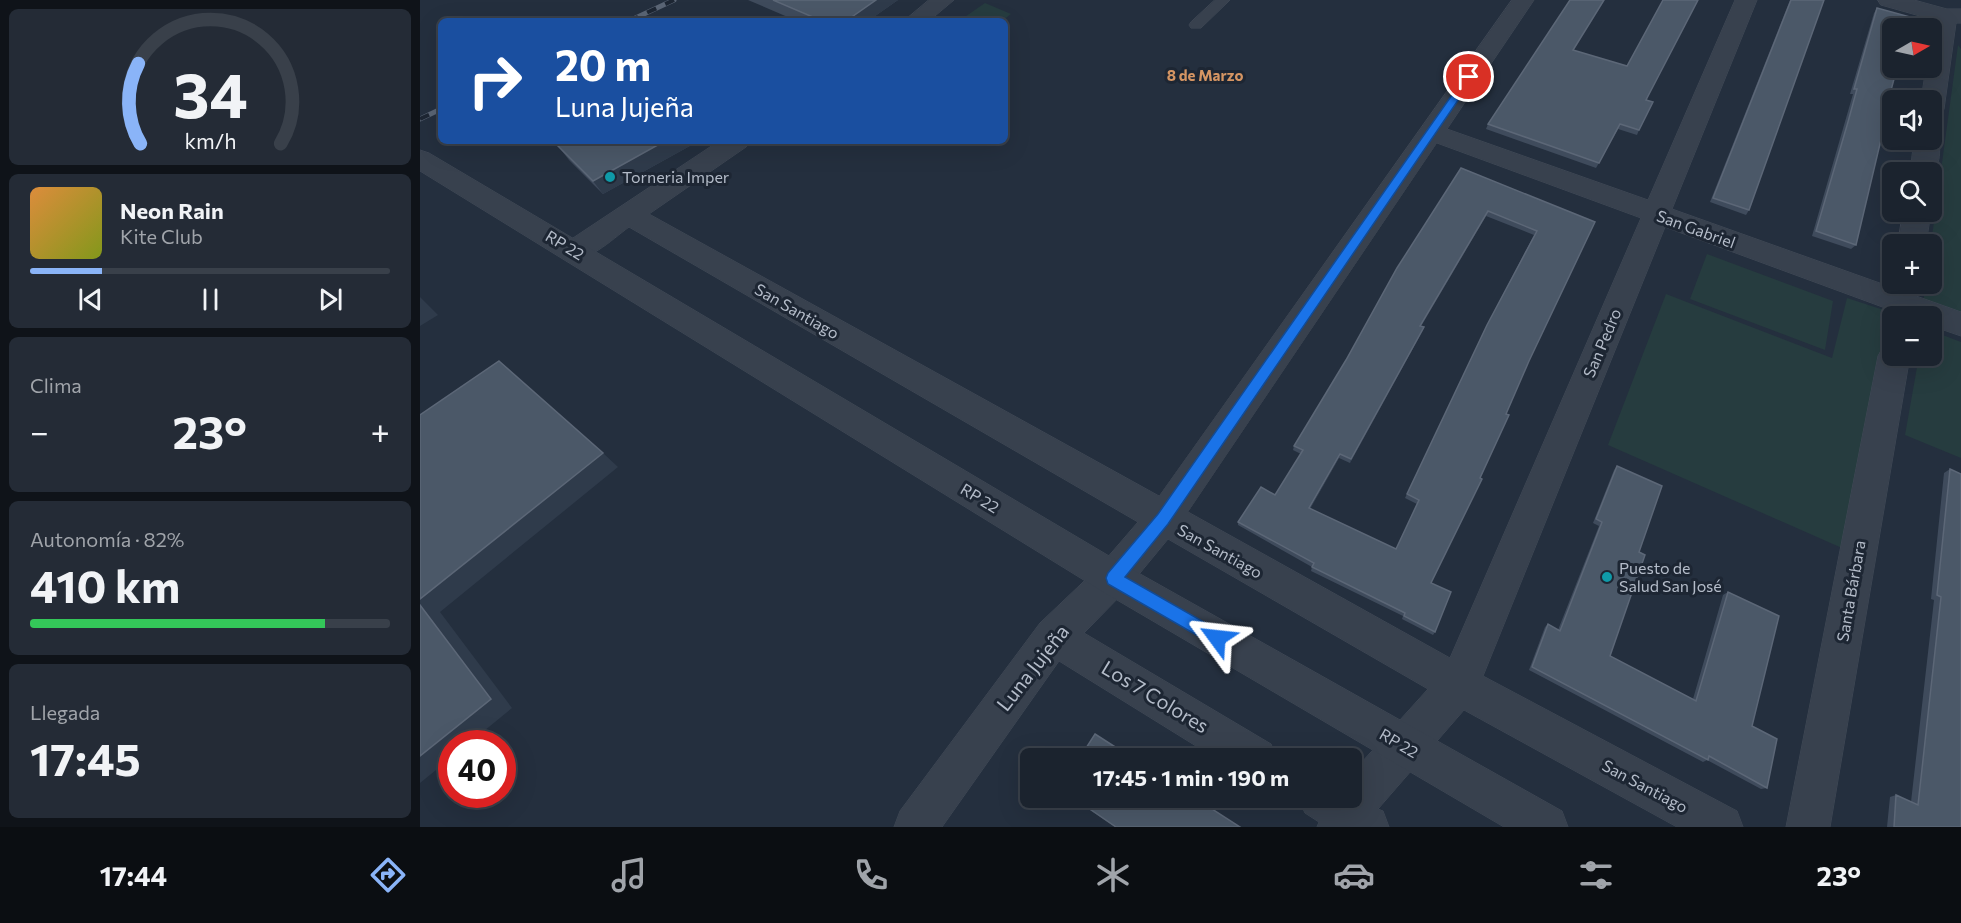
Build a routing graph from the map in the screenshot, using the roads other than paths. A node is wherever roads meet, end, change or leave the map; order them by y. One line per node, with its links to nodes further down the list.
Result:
1 (944, 0): 7 (street)
2 (1222, 0): 8 (lane)
3 (1746, 0): 14 (street, San Pedro)
4 (1890, 0): 6 (street)
5 (1516, 1): 10 (street, Luna Jujeña)
6 (1950, 16): 9 (street)
7 (919, 18)
8 (1196, 25)
9 (1936, 90)
10 (1431, 132): 14 (street, San Gabriel); 19 (street, Luna Jujeña)
11 (733, 144): 13 (street)
12 (420, 159): 15 (street, RP 22)
13 (628, 214): 15 (street); 19 (street, San Santiago)
14 (1656, 214): 16 (street, San Gabriel); 22 (street, San Pedro)
15 (574, 251): 20 (street, RP 22)
16 (1903, 301): 17 (street, San Gabriel)
17 (1961, 324)
18 (1892, 366): 29 (street, Santa Bárbara)
19 (1163, 519): 20 (street, Luna Jujeña); 22 (street, San Santiago)
20 (1113, 578): 21 (street, Luna Jujeña); 23 (street, RP 22)
21 (1054, 636): 24 (street, Los 7 Colores); 26 (street, Luna Jujeña)
22 (1459, 685): 23 (street, San Pedro); 28 (street, San Santiago)
23 (1404, 746): 25 (street, San Pedro); 27 (street, RP 22)
24 (1238, 748)
25 (1343, 816)
26 (916, 827)
27 (1546, 827)
28 (1721, 827)
29 (1808, 827)

